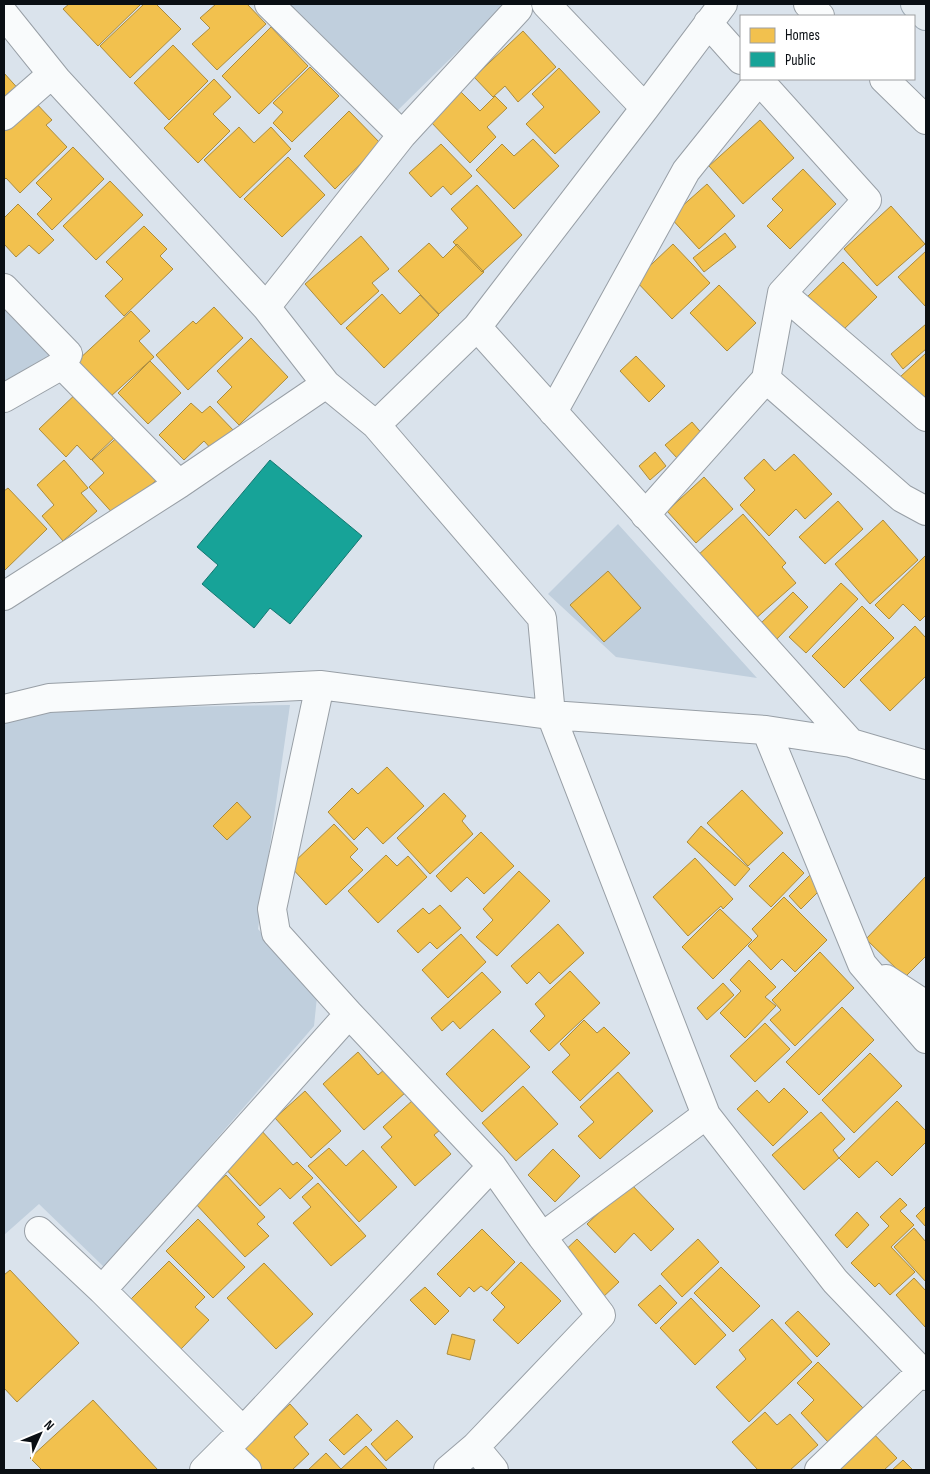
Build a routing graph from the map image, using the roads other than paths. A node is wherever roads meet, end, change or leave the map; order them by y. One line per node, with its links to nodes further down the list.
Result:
1 (269, 4): 17 (street)
2 (546, 4): 14 (street)
3 (808, 4): 8 (street)
4 (915, 4): 9 (main road)
5 (519, 5): 17 (street)
6 (4, 14): 11 (street)
7 (715, 14): 10 (street); 14 (street)
8 (819, 15)
9 (926, 16)
10 (740, 58)
11 (52, 74): 15 (street); 20 (street)
12 (759, 80): 19 (street); 26 (street)
13 (885, 80): 16 (street)
14 (645, 108): 21 (street)
15 (4, 116)
16 (926, 120)
17 (402, 135): 20 (street)
18 (4, 288): 22 (street)
19 (782, 293): 23 (street); 27 (street)
20 (266, 307): 24 (street)
21 (477, 327): 26 (street); 28 (street)
22 (62, 365): 25 (street); 29 (street)
23 (766, 380): 30 (street); 31 (street)
24 (326, 384): 28 (street); 29 (street)
25 (4, 398)
26 (553, 412): 31 (street)
27 (926, 417)
28 (376, 425): 35 (street)
29 (179, 484): 32 (street)
30 (926, 511)
31 (645, 515): 37 (street)
32 (4, 596)
33 (320, 685): 34 (street); 35 (street); 41 (street)
34 (4, 709)
35 (551, 715): 36 (street); 43 (street)
36 (766, 730): 37 (street); 39 (street)
37 (851, 743): 38 (street)
38 (926, 765)
39 (862, 964): 40 (street); 42 (street)
40 (926, 1005)
41 (349, 1014): 44 (street); 47 (street)
42 (926, 1040)
43 (706, 1115): 46 (street); 48 (street)
44 (492, 1166): 46 (street); 49 (street)
45 (39, 1231): 47 (street)
46 (542, 1238): 50 (street)
47 (102, 1290): 49 (street)
48 (924, 1374): 55 (street)
49 (234, 1440): 51 (street); 52 (street)
50 (475, 1447): 53 (street); 54 (street)
51 (204, 1470)
52 (247, 1470)
53 (448, 1470)
54 (494, 1470)
55 (819, 1470)

